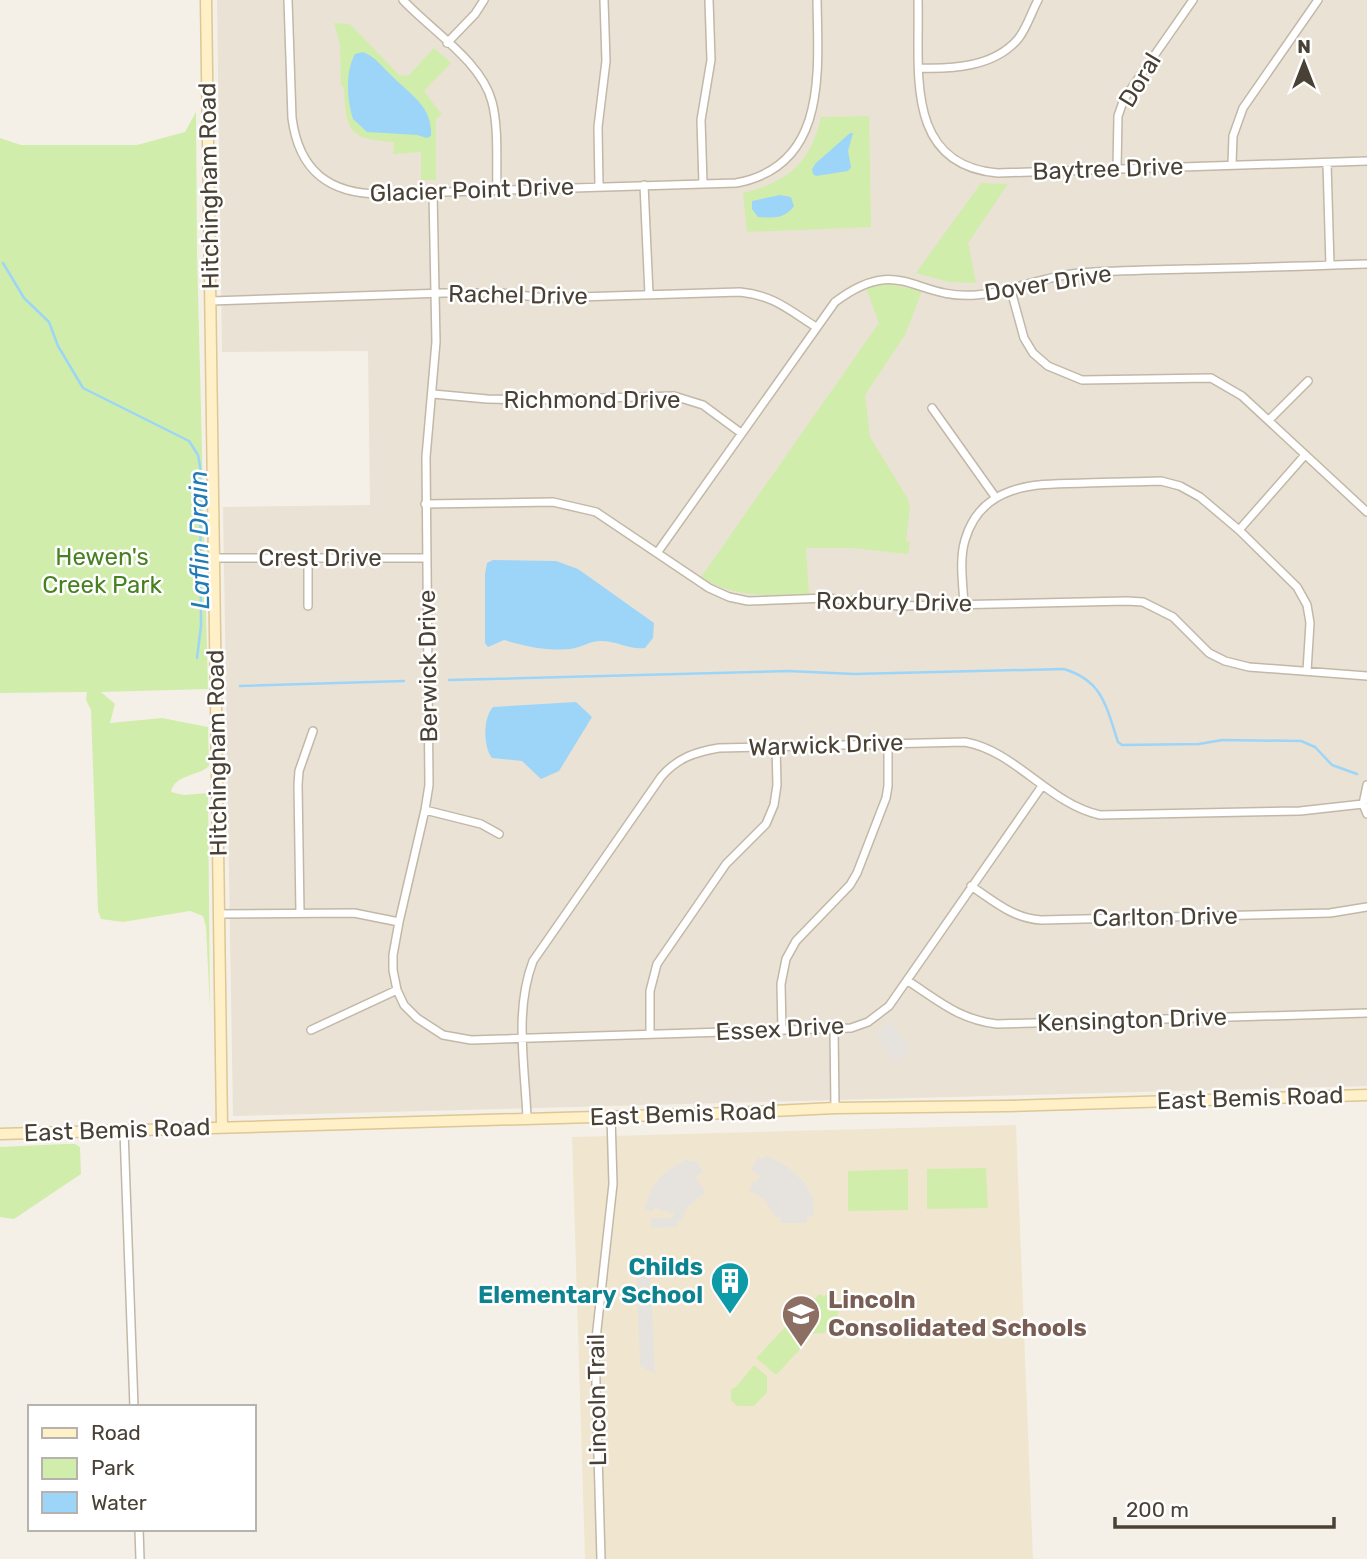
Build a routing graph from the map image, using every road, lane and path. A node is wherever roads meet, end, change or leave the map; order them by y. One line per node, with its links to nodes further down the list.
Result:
1 (206, 0): 28 (street, Hitchingham Road)
2 (288, 0): 22 (street, Glacier Point Drive)
3 (403, 0): 12 (street)
4 (484, 0): 12 (street)
5 (604, 0): 20 (street)
6 (709, 0): 18 (street)
7 (817, 0): 18 (street, Glacier Point Drive)
8 (918, 0): 13 (street, Baytree Drive)
9 (1038, 0): 13 (street)
10 (1193, 0): 17 (street, Doral)
11 (1318, 0): 16 (street)
12 (447, 43): 21 (street)
13 (920, 68): 17 (street, Baytree Drive)
14 (1367, 162): 15 (street, Baytree Drive)
15 (1327, 163): 16 (street, Baytree Drive); 24 (street)
16 (1232, 164): 17 (street, Baytree Drive)
17 (1117, 169)
18 (703, 184): 19 (street, Glacier Point Drive)
19 (644, 185): 20 (street, Glacier Point Drive); 27 (street)
20 (599, 186): 21 (street, Glacier Point Drive)
21 (497, 190): 22 (street, Glacier Point Drive)
22 (433, 193): 26 (street, Berwick Drive)
23 (1367, 264): 24 (street, Dover Drive)
24 (1330, 265): 25 (street, Dover Drive)
25 (1010, 287): 29 (street, Dover Drive); 33 (street)
26 (435, 294): 27 (street, Rachel Drive); 28 (street, Rachel Drive); 31 (street, Berwick Drive)
27 (649, 294): 29 (street, Rachel Drive)
28 (211, 301): 41 (street, Hitchingham Road)
29 (816, 327): 34 (street, Dover Drive)
30 (1308, 381): 33 (street)
31 (433, 394): 34 (street, Richmond Drive); 37 (street, Berwick Drive)
32 (932, 408): 36 (street)
33 (1269, 420): 35 (street)
34 (741, 433): 40 (street, Dover Drive)
35 (1305, 455): 38 (street); 39 (street)
36 (996, 498): 39 (street); 44 (street)
37 (425, 504): 40 (street, Roxbury Drive); 42 (street, Berwick Drive)
38 (1367, 512)
39 (1239, 530): 46 (street)
40 (657, 553): 44 (street, Roxbury Drive)
41 (214, 558): 43 (street, Crest Drive); 60 (street, Hitchingham Road)
42 (426, 558): 43 (street, Crest Drive); 54 (street, Berwick Drive)
43 (308, 559): 45 (street)
44 (964, 605): 46 (street, Roxbury Drive)
45 (308, 606)
46 (1307, 671): 47 (street, Roxbury Drive)
47 (1367, 676)
48 (313, 732): 59 (street)
49 (888, 743): 50 (street, Warwick Drive); 52 (street, Warwick Drive); 67 (street)
50 (776, 747): 68 (street); 69 (street, Warwick Drive)
51 (1367, 785): 53 (street)
52 (1042, 786): 53 (street, Warwick Drive); 57 (street, Essex Drive)
53 (1363, 804): 55 (street)
54 (425, 810): 56 (street); 61 (street, Berwick Drive)
55 (1367, 814)
56 (499, 834)
57 (971, 886): 58 (street, Carlton Drive); 62 (street, Essex Drive)
58 (1367, 907)
59 (300, 913): 60 (street); 61 (street)
60 (219, 914): 74 (street, Hitchingham Road)
61 (399, 922): 63 (street, Berwick Drive)
62 (908, 981): 64 (street, Kensington Drive); 65 (street, Essex Drive)
63 (397, 990): 66 (street); 69 (street, Berwick Drive)
64 (1367, 1013)
65 (834, 1029): 67 (street, Essex Drive); 71 (street)
66 (311, 1030)
67 (782, 1031): 68 (street, Essex Drive)
68 (650, 1034): 69 (street, Essex Drive)
69 (523, 1037): 73 (street, Warwick Drive)
70 (1367, 1095): 71 (street, East Bemis Road)
71 (835, 1108): 72 (street, East Bemis Road)
72 (611, 1116): 73 (street, East Bemis Road); 80 (street, Lincoln Trail)
73 (527, 1118): 74 (street, East Bemis Road)
74 (222, 1127): 75 (street, East Bemis Road)
75 (124, 1131): 76 (street, East Bemis Road); 77 (street)
76 (0, 1134)
77 (134, 1405)
78 (139, 1531): 79 (street)
79 (140, 1559)
80 (601, 1559)

